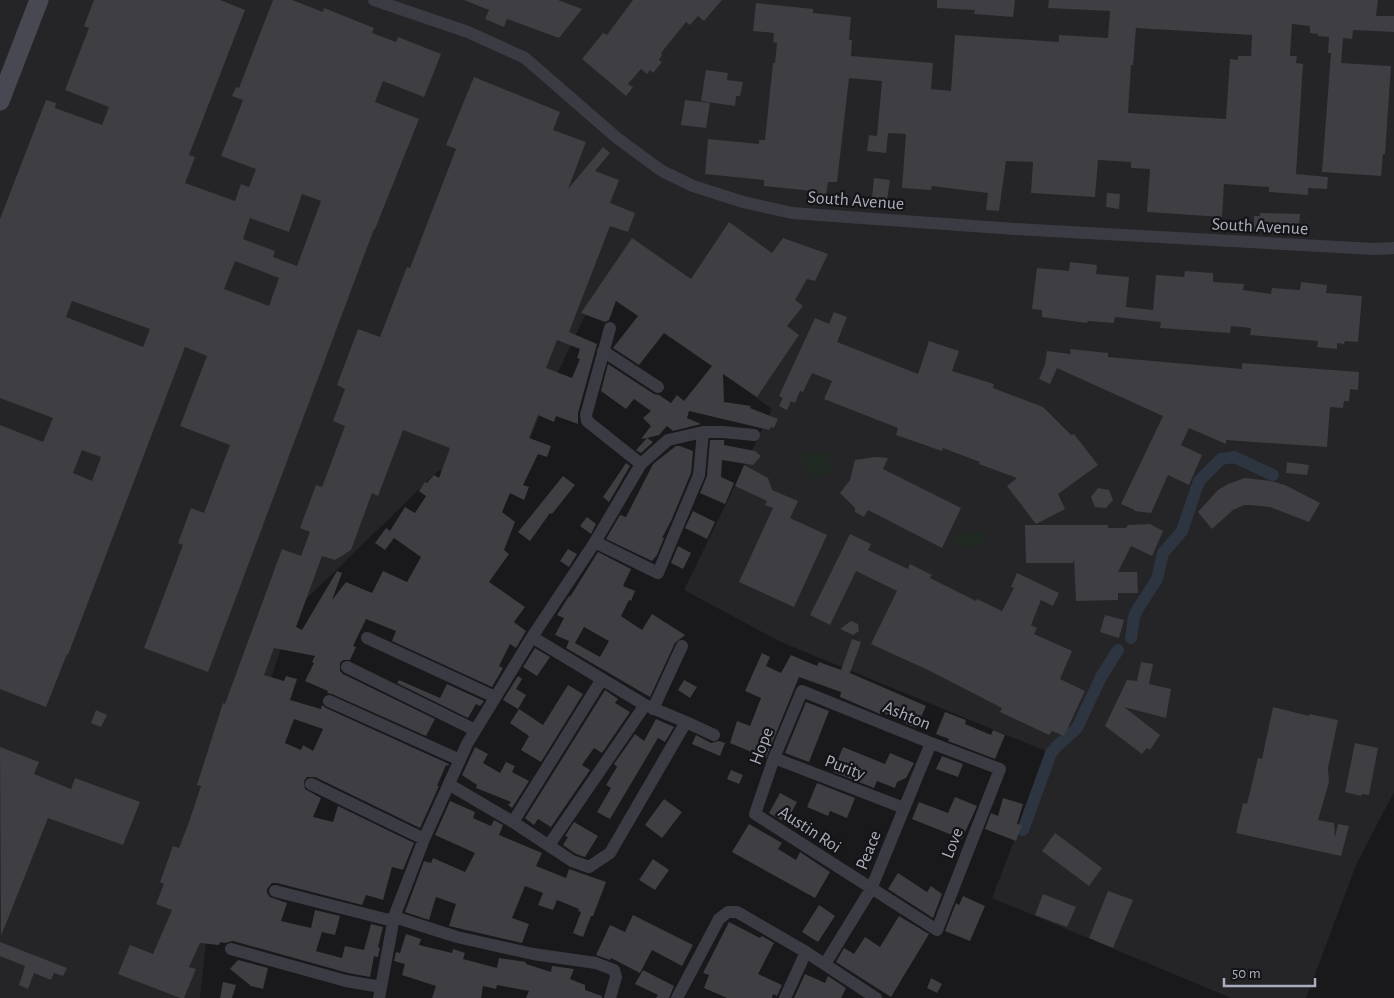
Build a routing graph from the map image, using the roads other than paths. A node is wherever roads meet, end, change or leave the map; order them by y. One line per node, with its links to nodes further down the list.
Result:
1 (40, 0): 3 (street)
2 (374, 0): 4 (street, South Avenue)
3 (0, 101)
4 (1394, 248)
5 (610, 328): 6 (street)
6 (603, 350): 7 (street); 10 (street)
7 (658, 387)
8 (702, 432): 9 (street); 10 (street); 11 (street)
9 (754, 435)
10 (641, 464): 11 (street)
11 (595, 542): 12 (street)
12 (532, 636): 16 (street); 18 (street)
13 (367, 638): 18 (street)
14 (682, 646): 20 (street)
15 (347, 667): 22 (street)
16 (602, 679): 20 (street); 32 (street)
17 (802, 691): 24 (street, Ashton); 25 (street, Hope)
18 (496, 697): 22 (street)
19 (329, 701): 26 (street)
20 (649, 707): 21 (street); 34 (street)
21 (686, 722): 23 (street); 34 (street)
22 (474, 730): 26 (street)
23 (714, 735)
24 (931, 743): 27 (street, Ashton); 30 (street, Peace)
25 (774, 758): 30 (street, Purity); 31 (street, Hope)
26 (460, 760): 29 (street)
27 (1000, 769): 35 (street, Love)
28 (311, 784): 33 (street)
29 (450, 785): 32 (street); 33 (street)
30 (904, 808): 35 (street, Peace)
31 (755, 814): 35 (street, Austin Roi)
32 (513, 822): 34 (street)
33 (424, 840): 37 (street)
34 (549, 845)
35 (871, 889): 40 (street, Peace)
36 (275, 891): 37 (street)
37 (394, 919): 41 (street); 42 (street)
38 (231, 949): 41 (street)
39 (806, 952): 40 (street); 43 (street); 44 (street)
40 (825, 964): 45 (street)
41 (380, 993)
42 (610, 998)
43 (677, 998)
44 (785, 998)
45 (876, 998)

